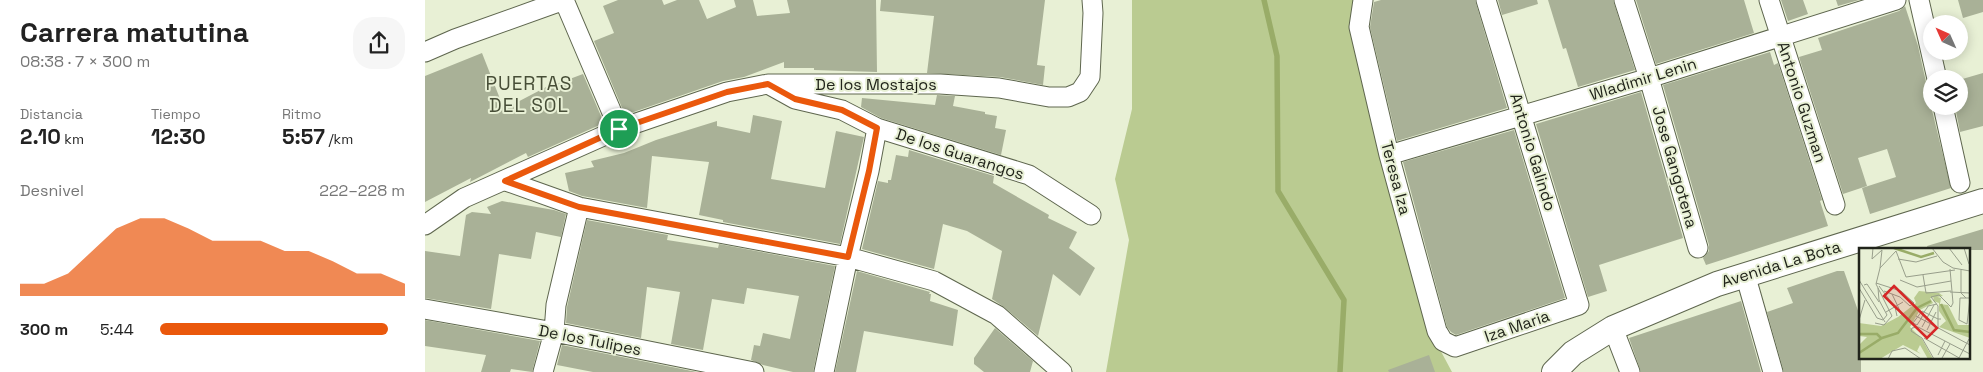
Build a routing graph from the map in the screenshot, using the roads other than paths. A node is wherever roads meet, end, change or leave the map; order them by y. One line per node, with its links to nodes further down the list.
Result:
1 (564, 0): 10 (street); 17 (street)
2 (1091, 0): 13 (street, De los Mostajos)
3 (1363, 0): 18 (street, Teresa Iza)
4 (1486, 0): 14 (street, Antonio Galindo)
5 (1624, 0): 12 (street, Jose Gangotena)
6 (1769, 0): 9 (street, Antonio Guzman)
7 (1896, 0): 9 (street, Wladimir Lenin)
8 (1919, 0): 11 (street)
9 (1782, 38): 12 (street, Wladimir Lenin); 22 (street, Antonio Guzman)
10 (425, 52)
11 (1935, 70)
12 (1649, 78): 14 (street, Wladimir Lenin); 26 (street, Jose Gangotena)
13 (768, 84): 16 (street, De los Guarangos); 17 (street, De los Mostajos)
14 (1522, 115): 18 (street, Wladimir Lenin); 29 (street, Antonio Galindo)
15 (1945, 115): 20 (street)
16 (877, 128): 24 (street, De los Guarangos); 27 (street)
17 (619, 129): 19 (street, De los Mostajos)
18 (1389, 154): 33 (street, Teresa Iza)
19 (505, 181): 23 (street); 25 (street, De los Mostajos)
20 (1960, 183)
21 (1983, 201): 28 (street, Avenida La Bota)
22 (1835, 205)
23 (579, 207): 27 (street); 32 (street)
24 (1091, 215)
25 (425, 225)
26 (1698, 248)
27 (848, 257): 36 (street); 37 (street)
28 (1745, 274): 31 (street, Avenida La Bota); 40 (street)
29 (1579, 304): 33 (street, Iza Maria)
30 (425, 309): 32 (street, De los Tulipes)
31 (1613, 328): 38 (street, Avenida La Bota); 39 (street)
32 (554, 332): 34 (street); 35 (street, De los Tulipes)
33 (1455, 347)
34 (543, 372)
35 (754, 372)
36 (824, 372)
37 (1062, 372)
38 (1554, 372)
39 (1630, 372)
40 (1773, 372)

